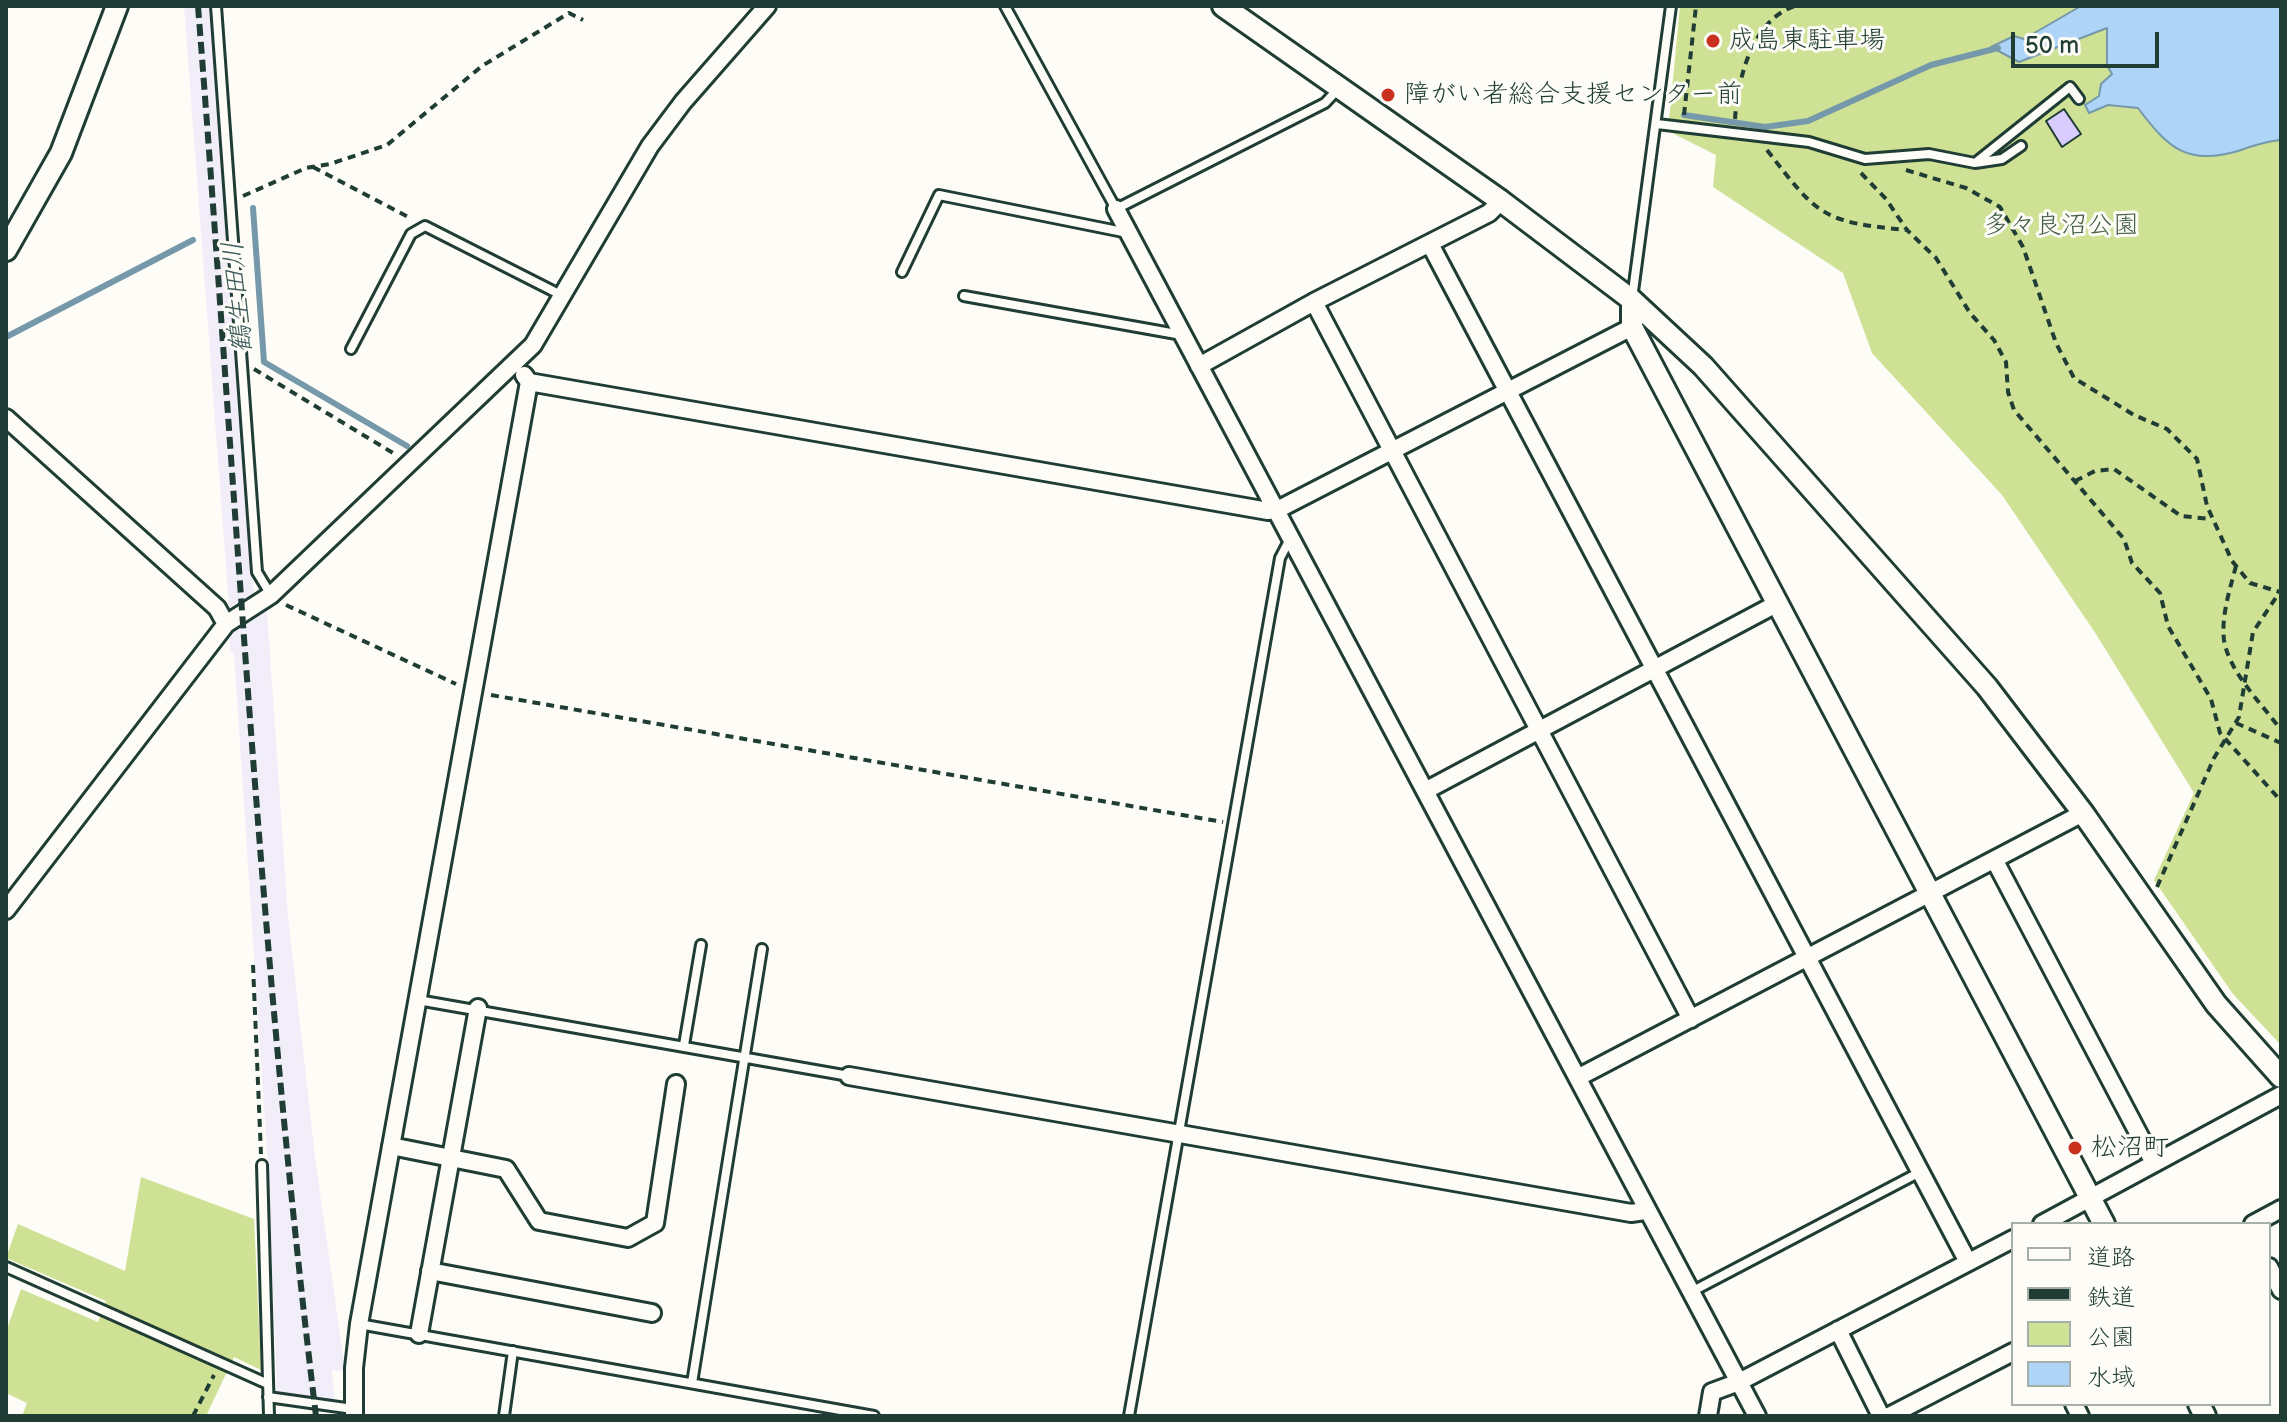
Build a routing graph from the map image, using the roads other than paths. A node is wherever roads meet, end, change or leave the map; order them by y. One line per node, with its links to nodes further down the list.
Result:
1 (117, 6): 16 (street)
2 (216, 6): 33 (lane)
3 (767, 6): 18 (street)
4 (1005, 6): 13 (lane)
5 (1223, 6): 7 (street)
6 (1671, 6): 9 (lane)
7 (1340, 86): 12 (street); 13 (lane)
8 (2079, 99): 11 (lane)
9 (1657, 124): 11 (lane); 20 (lane)
10 (2021, 146): 11 (lane)
11 (1975, 163)
12 (1501, 201): 15 (street); 20 (street)
13 (1116, 209): 14 (street)
14 (1129, 233): 17 (lane); 23 (street)
15 (1430, 244): 21 (street); 28 (street)
16 (6, 250)
17 (902, 272)
18 (563, 296): 24 (lane); 25 (street)
19 (964, 296): 23 (lane)
20 (1632, 300): 22 (street); 39 (street)
21 (1314, 302): 26 (street); 30 (street)
22 (1632, 327): 28 (street); 34 (street)
23 (1182, 335): 26 (street)
24 (351, 349)
25 (515, 365): 27 (street); 33 (street)
26 (1199, 366): 31 (street)
27 (529, 382): 31 (street); 46 (street)
28 (1509, 391): 30 (street); 36 (street)
29 (6, 418): 35 (street)
30 (1392, 451): 31 (street); 37 (street)
31 (1277, 510): 32 (street)
32 (1291, 536): 38 (street); 56 (lane)
33 (271, 595): 35 (street)
34 (1778, 603): 36 (street); 41 (street)
35 (226, 624): 42 (street)
36 (1654, 669): 37 (street); 45 (street)
37 (1538, 731): 38 (street); 48 (street)
38 (1425, 791): 52 (street)
39 (2083, 813): 40 (street); 53 (street)
40 (1995, 861): 41 (street); 59 (street)
41 (1931, 894): 45 (street); 62 (street)
42 (6, 910)
43 (701, 945): 49 (lane)
44 (762, 949): 50 (lane)
45 (1809, 959): 48 (street); 61 (street)
46 (417, 1000): 47 (lane); 57 (street)
47 (478, 1008): 49 (lane); 58 (street)
48 (1691, 1019): 52 (street)
49 (684, 1045): 50 (lane)
50 (746, 1056): 51 (lane); 82 (lane)
51 (849, 1076): 56 (street)
52 (1579, 1077): 64 (street)
53 (2281, 1077)
54 (676, 1084): 58 (street)
55 (2281, 1095): 59 (street)
56 (1179, 1133): 64 (street); 89 (lane)
57 (391, 1146): 58 (street); 76 (street)
58 (451, 1158): 71 (street)
59 (2154, 1163): 62 (street)
60 (262, 1165): 83 (lane)
61 (1920, 1172): 69 (street); 74 (lane)
62 (2091, 1199): 65 (street); 66 (street)
63 (2281, 1209): 67 (street)
64 (1645, 1211): 74 (street)
65 (2046, 1222)
66 (2103, 1222)
67 (2257, 1222)
68 (2011, 1240): 69 (street)
69 (1968, 1262): 77 (street)
70 (6, 1267): 83 (lane)
71 (430, 1271): 75 (street); 78 (street)
72 (2271, 1271): 73 (street)
73 (2281, 1290)
74 (1690, 1292): 81 (street)
75 (652, 1313)
76 (359, 1324): 78 (lane); 85 (street)
77 (1838, 1330): 81 (street); 92 (street)
78 (419, 1334): 79 (lane)
79 (513, 1351): 82 (lane); 87 (lane)
80 (2011, 1353): 93 (street)
81 (1739, 1382): 90 (street); 91 (street)
82 (692, 1383): 88 (lane)
83 (268, 1384): 84 (lane)
84 (268, 1397): 85 (lane); 86 (lane)
85 (353, 1413)
86 (269, 1416)
87 (504, 1416)
88 (874, 1416)
89 (1129, 1416)
90 (1708, 1416)
91 (1757, 1416)
92 (1881, 1416)
93 (1889, 1416)

